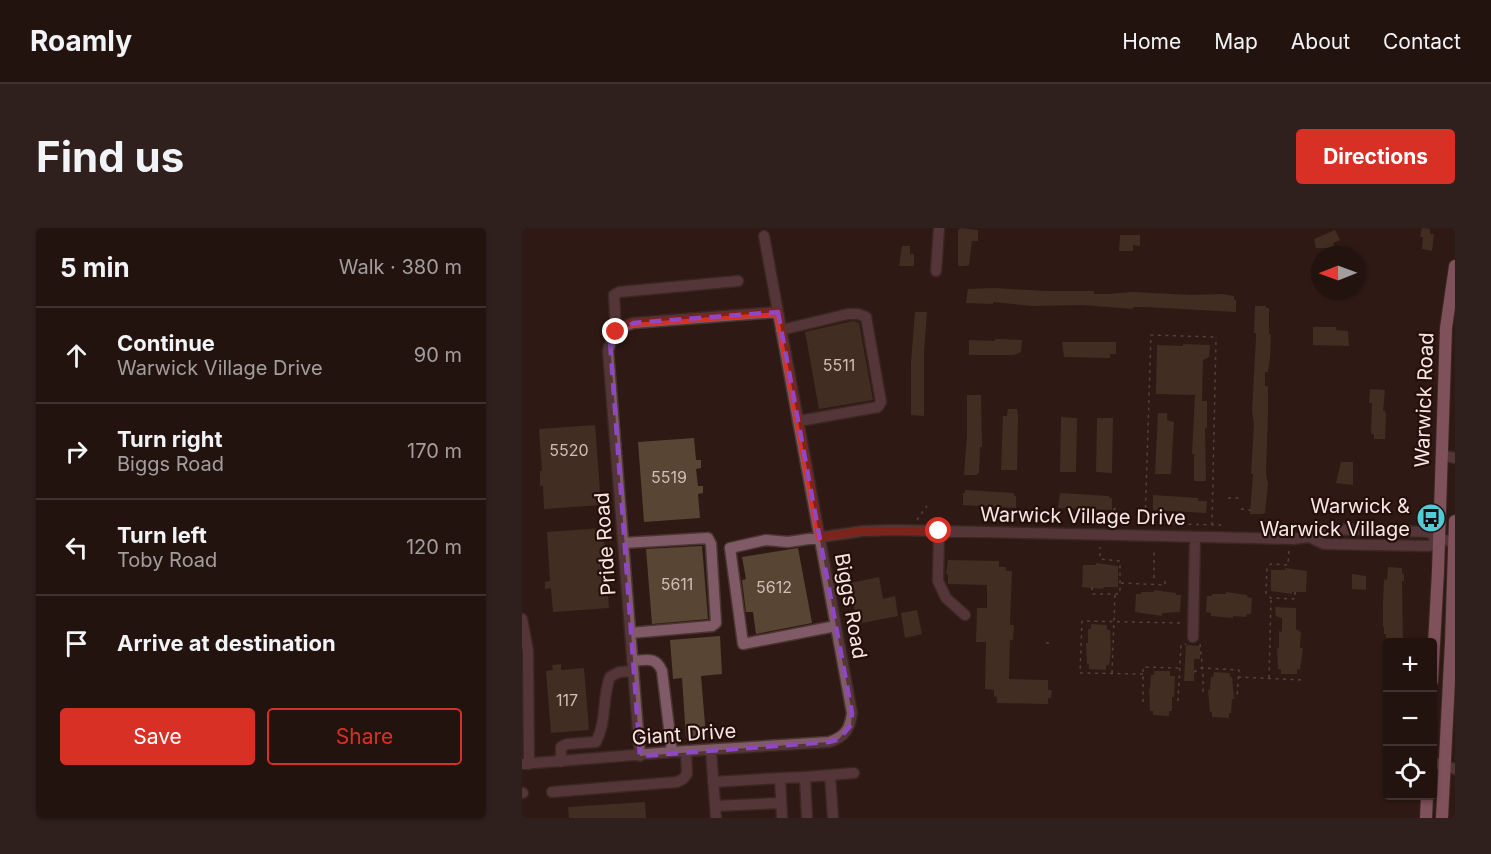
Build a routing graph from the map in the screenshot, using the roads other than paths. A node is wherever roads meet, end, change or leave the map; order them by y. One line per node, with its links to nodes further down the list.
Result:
1 (939, 228): 4 (street)
2 (764, 237): 6 (street, Biggs Road)
3 (1455, 266): 7 (main road, Warwick Road)
4 (936, 271)
5 (738, 281): 9 (street, Pride Road)
6 (778, 312): 8 (street, Biggs Road); 9 (street)
7 (1450, 328): 11 (main road, Warwick Road)
8 (781, 330): 10 (street, Biggs Road); 10 (street)
9 (616, 332): 19 (street, Pride Road)
10 (798, 421): 15 (street, Biggs Road)
11 (1441, 455): 12 (street); 17 (main road, Warwick Road)
12 (1455, 458)
13 (1455, 521): 18 (main road)
14 (939, 531): 15 (street, Warwick Village Drive); 16 (street, Warwick Village Drive); 22 (street)
15 (820, 537): 24 (street, Biggs Road); 24 (street, Warwick Village Drive)
16 (1195, 537): 17 (street, Warwick Village Drive); 26 (street)
17 (1439, 540): 18 (street, Warwick Village Drive); 20 (main road, Warwick Road)
18 (1454, 541): 21 (main road)
19 (623, 543): 25 (street, Pride Road); 25 (street)
20 (1437, 598): 21 (street); 27 (main road, Warwick Road)
21 (1454, 602): 37 (main road)
22 (965, 615)
23 (522, 619): 30 (street)
24 (836, 626): 29 (street, Biggs Road)
25 (630, 633): 28 (street, Pride Road)
26 (1193, 637)
27 (1435, 638)
28 (632, 666): 33 (street); 34 (street, Pride Road); 35 (street)
29 (846, 733): 31 (street, Giant Drive)
30 (526, 748): 36 (street)
31 (711, 750): 32 (street, Giant Drive); 42 (street)
32 (686, 751): 33 (street, Giant Drive); 43 (street)
33 (672, 752): 34 (street, Giant Drive)
34 (640, 756): 35 (street, Giant Drive)
35 (561, 762): 36 (street, Giant Drive)
36 (526, 764)
37 (1444, 765): 51 (main road)
38 (854, 772): 39 (street)
39 (830, 775): 40 (street); 49 (street)
40 (805, 777): 41 (street); 48 (street)
41 (780, 778): 42 (street); 45 (street)
42 (713, 782): 46 (street)
43 (552, 792)
44 (1427, 800): 50 (main road)
45 (782, 803): 46 (street); 47 (street)
46 (715, 812)
47 (782, 818)
48 (807, 818)
49 (833, 818)
50 (1426, 818)
51 (1442, 818)

